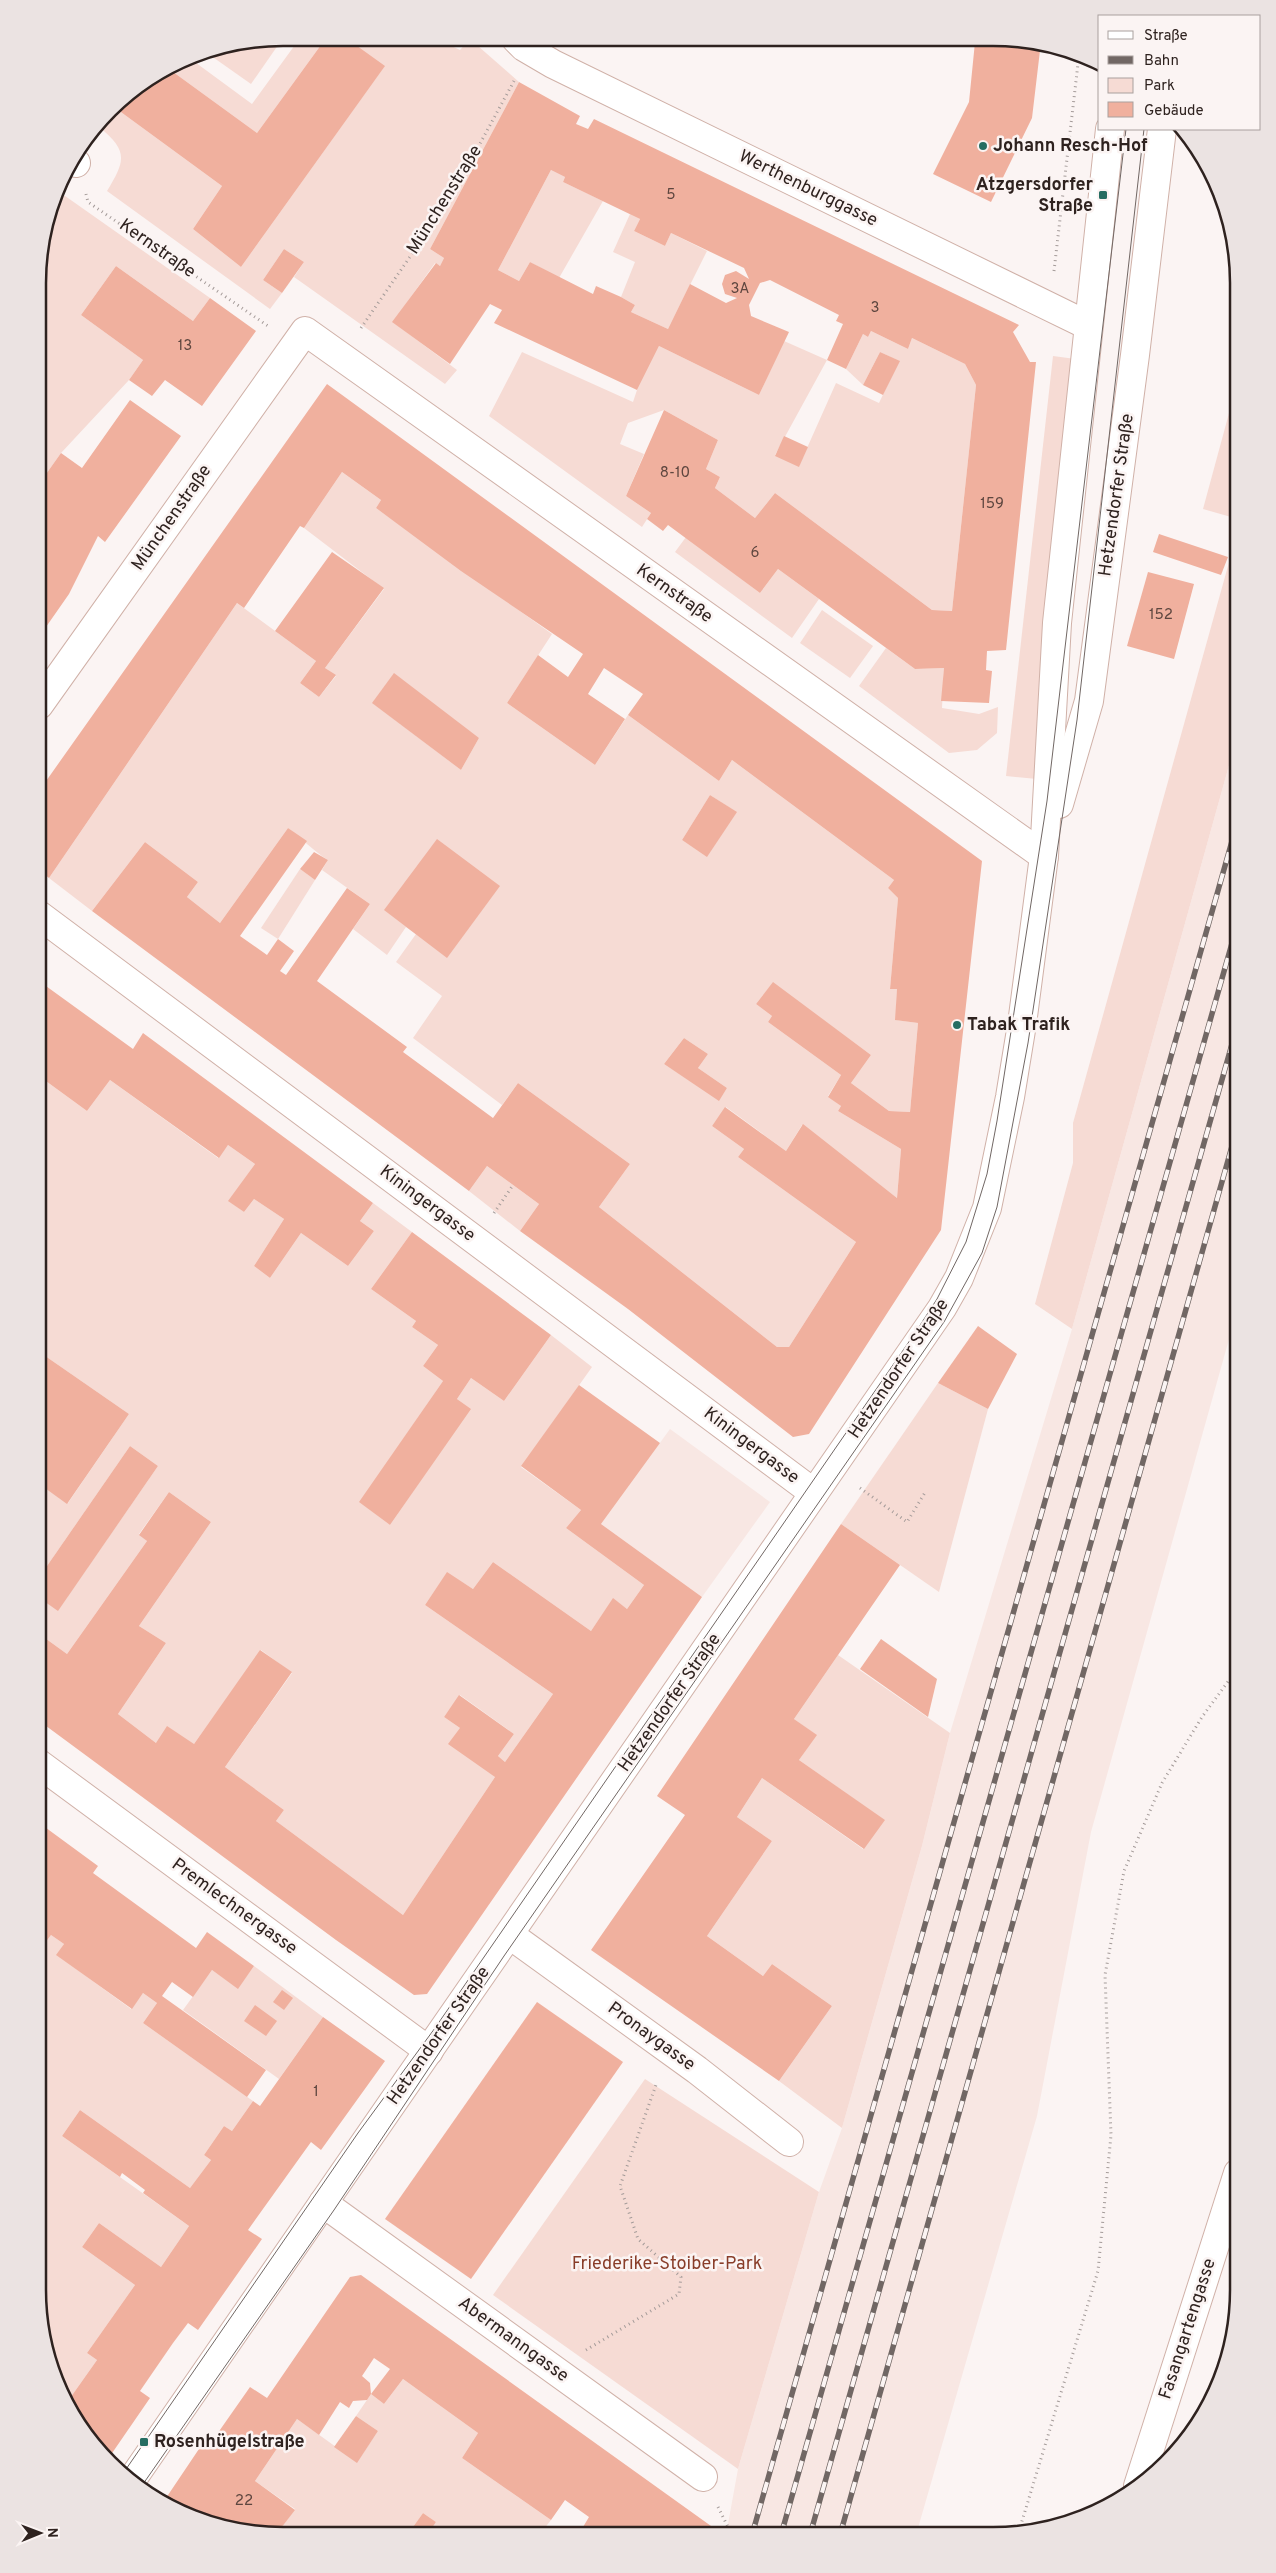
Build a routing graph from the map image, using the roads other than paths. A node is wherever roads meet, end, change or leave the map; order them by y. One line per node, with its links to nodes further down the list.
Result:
1 (524, 46): 4 (street, Werthenburggasse)
2 (1110, 130): 4 (street, Hetzendorfer Straße)
3 (1162, 130): 7 (street, Hetzendorfer Straße)
4 (1087, 326): 7 (street, Hetzendorfer Straße)
5 (304, 331): 6 (street, Münchenstraße); 7 (street, Kernstraße)
6 (46, 694)
7 (1044, 856): 9 (street, Hetzendorfer Straße)
8 (46, 920): 9 (street, Kiningergasse)
9 (814, 1493): 11 (street, Hetzendorfer Straße)
10 (46, 1769): 12 (street, Premlechnergasse)
11 (510, 1935): 12 (street, Hetzendorfer Straße); 13 (street, Pronaygasse)
12 (429, 2051): 15 (street, Hetzendorfer Straße)
13 (789, 2142)
14 (1230, 2198): 16 (street, Fasangartengasse)
15 (324, 2202): 17 (street, Hetzendorfer Straße); 18 (street, Abermanngasse)
16 (1142, 2474)
17 (136, 2475)
18 (703, 2477)

